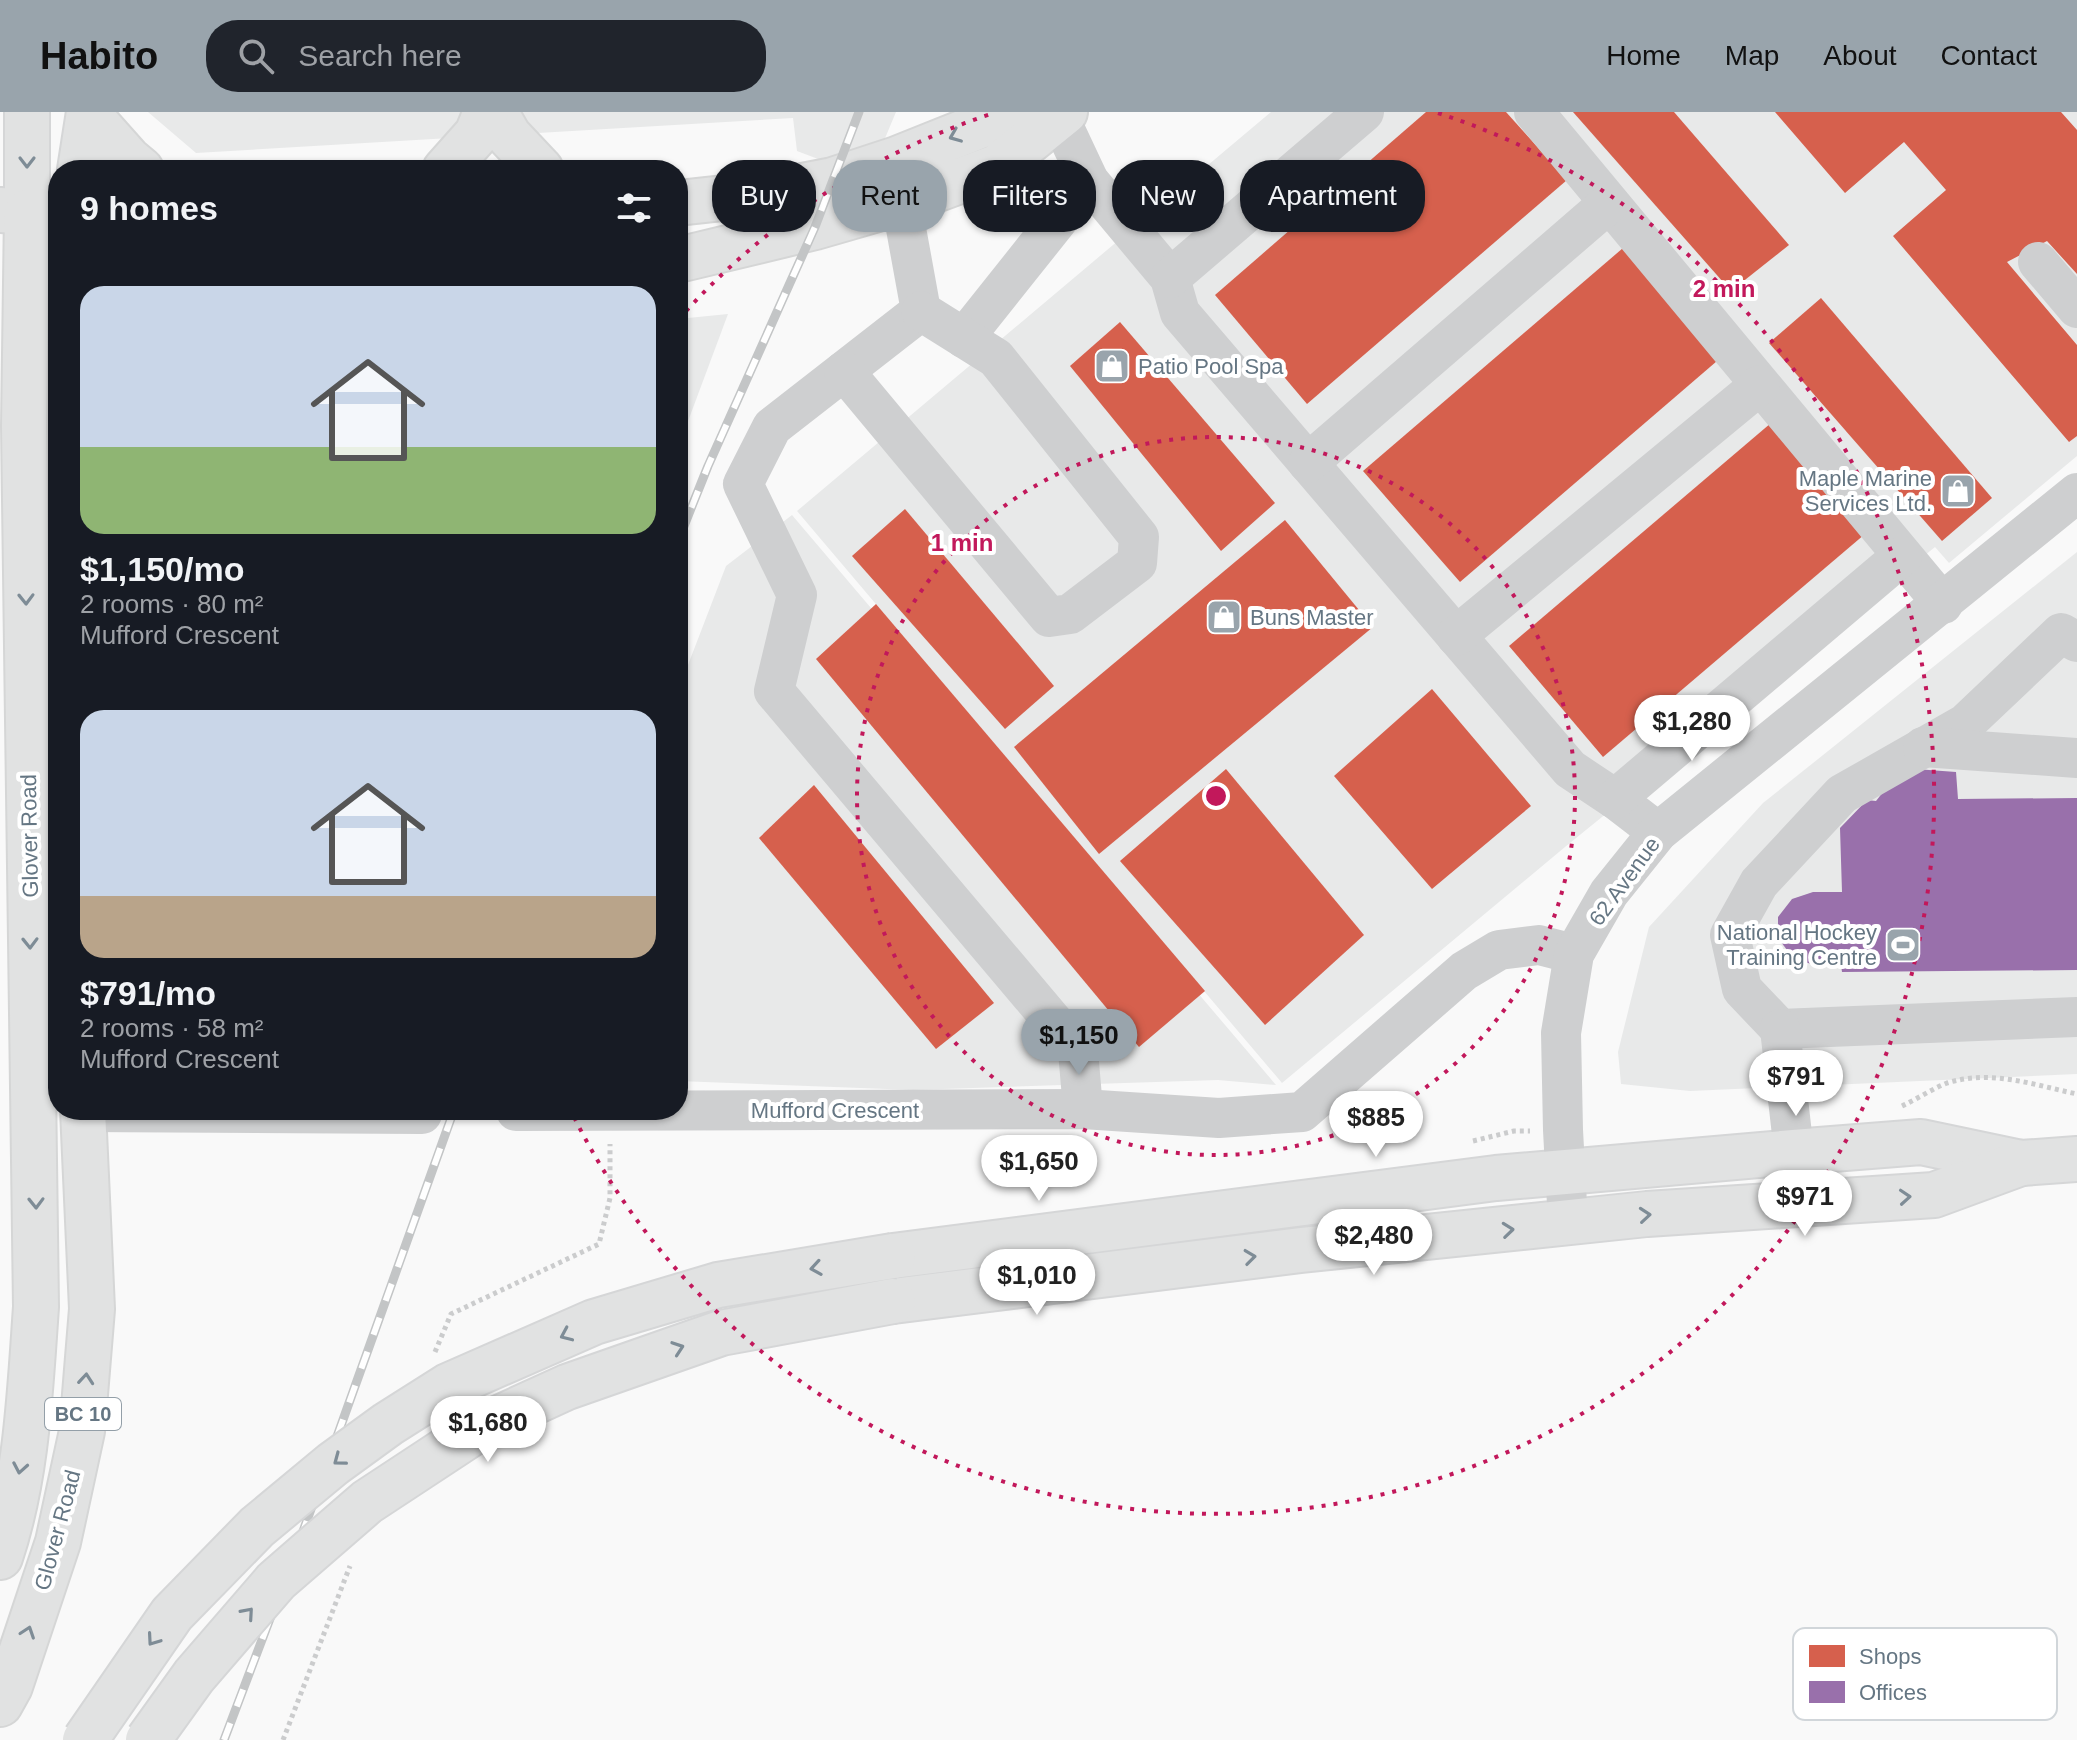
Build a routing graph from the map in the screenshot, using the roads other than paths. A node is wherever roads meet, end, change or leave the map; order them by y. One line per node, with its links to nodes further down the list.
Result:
1 (7, 112): 9 (main road)
2 (27, 112): 19 (main road, Glover Road, one-way to 19)
3 (486, 112): 12 (main road)
4 (495, 112): 13 (main road)
5 (1364, 112): 25 (street)
6 (1534, 112): 18 (street)
7 (89, 113): 10 (main road); 11 (main road)
8 (1061, 114): 14 (street); 15 (main road); 17 (main road, one-way to 17)
9 (0, 122)
10 (82, 160)
11 (129, 160)
12 (454, 160)
13 (532, 160)
14 (1080, 160)
15 (947, 185)
16 (1096, 189): 25 (street)
17 (688, 202)
18 (1609, 203): 32 (street); 34 (street)
19 (28, 211): 26 (main road, Glover Road / BC 10)
20 (832, 221): 23 (main road)
21 (907, 232): 28 (street)
22 (1048, 232): 29 (street)
23 (688, 258)
24 (2038, 262): 27 (street)
25 (1170, 278): 34 (street)
26 (28, 281): 33 (main road, Glover Road / BC 10)
27 (2077, 308)
28 (921, 311): 29 (street); 30 (street)
29 (964, 338): 30 (street)
30 (844, 371): 48 (street)
31 (0, 377): 33 (main road)
32 (1760, 385): 37 (street); 39 (street)
33 (24, 426): 36 (main road, Glover Road / BC 10)
34 (1308, 463): 39 (street)
35 (2077, 493): 38 (street, 62 Avenue)
36 (13, 549): 56 (main road, Glover Road / BC 10, one-way to 56)
37 (1902, 556): 38 (street); 43 (street)
38 (1943, 604): 44 (street, 62 Avenue)
39 (1456, 636): 43 (street)
40 (2077, 642): 41 (street)
41 (1923, 747): 42 (street); 47 (street)
42 (2077, 758)
43 (1615, 799): 44 (street)
44 (1658, 832): 45 (street, 62 Avenue)
45 (1574, 954): 48 (street, Mufford Crescent); 54 (street, 62 Avenue)
46 (2077, 1017): 47 (street)
47 (1780, 1029): 51 (street)
48 (1083, 1109): 49 (street, Mufford Crescent)
49 (688, 1110)
50 (83, 1120): 57 (main road, Glover Road / BC 10, one-way to 50)
51 (1794, 1152): 53 (main road); 54 (main road)
52 (2077, 1159): 53 (main road)
53 (2021, 1163): 55 (main road, one-way to 53)
54 (1565, 1172): 55 (street, 62 Avenue); 58 (main road, one-way to 58, bridge)
55 (1568, 1223): 59 (main road, one-way to 55, bridge)
56 (0, 1557)
57 (0, 1704)
58 (85, 1740)
59 (148, 1740)

